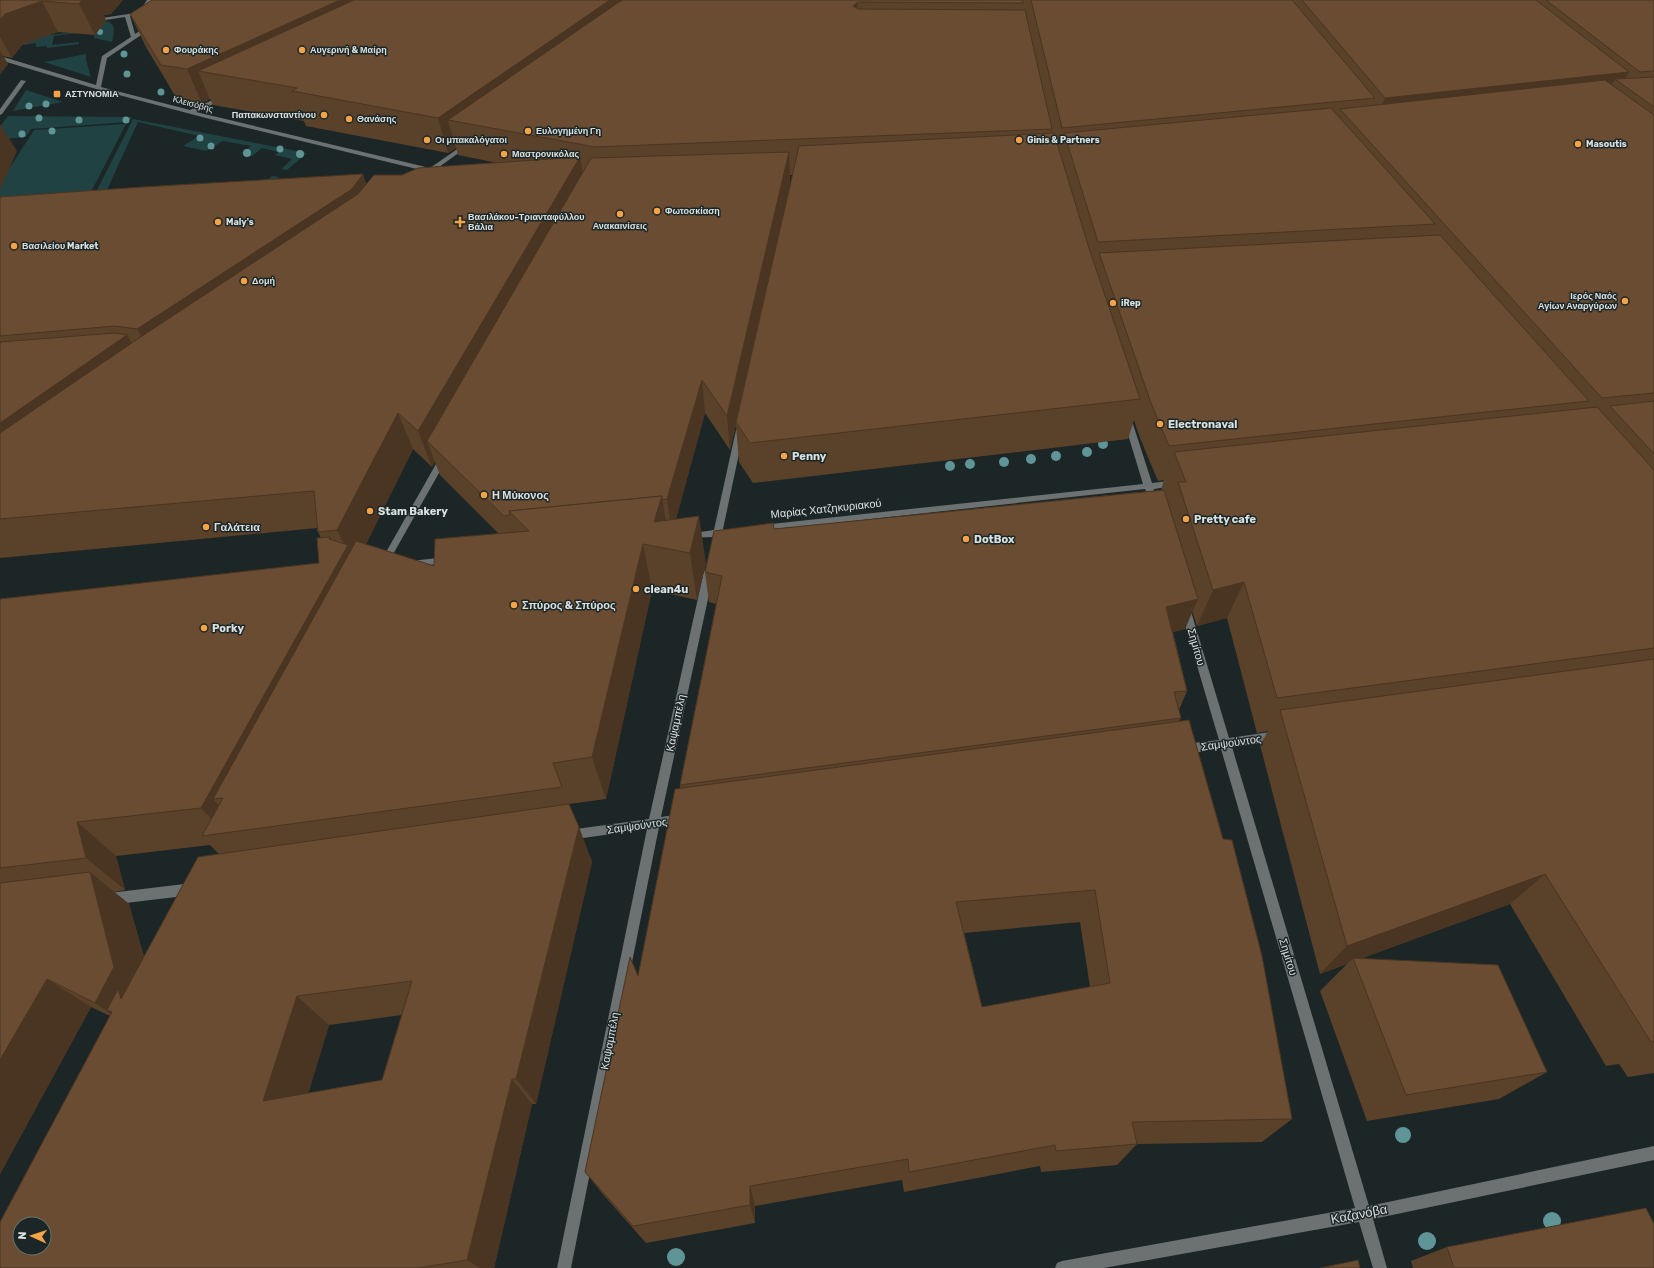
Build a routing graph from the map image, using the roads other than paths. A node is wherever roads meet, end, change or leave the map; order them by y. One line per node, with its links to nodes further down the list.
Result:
1 (150, 0): 2 (street)
2 (127, 16): 3 (street); 5 (street)
3 (88, 20)
4 (152, 25): 5 (street)
5 (133, 38): 8 (street)
6 (0, 58): 8 (street, Κλεισόβης)
7 (23, 81): 11 (street)
8 (98, 88): 10 (street, Κλεισόβης)
9 (234, 92): 10 (street)
10 (191, 112): 13 (street, Κλεισόβης)
11 (0, 113)
12 (476, 138): 13 (street)
13 (434, 172): 14 (street)
14 (419, 179)
15 (1125, 411): 19 (street)
16 (743, 418): 21 (street)
17 (448, 450): 24 (street)
18 (1188, 481): 19 (street, Μαρίας Χατζηκυριακού)
19 (1149, 486): 20 (street); 21 (street, Μαρίας Χατζηκυριακού)
20 (1153, 501)
21 (718, 533): 22 (street, Μαρίας Χατζηκυριακού); 23 (street)
22 (679, 537)
23 (714, 548)
24 (460, 559)
25 (711, 564): 31 (street, Καψαμπέλη)
26 (1182, 600): 28 (street, Σημίτου)
27 (1287, 735): 28 (street, Σαμψούντος)
28 (1225, 744): 29 (street, Σαμψούντος); 36 (street, Σημίτου)
29 (1170, 751)
30 (693, 818): 31 (street, Σαμψούντος)
31 (654, 823): 32 (street, Σαμψούντος); 37 (street, Καψαμπέλη)
32 (559, 837)
33 (203, 888): 34 (street)
34 (101, 900)
35 (1654, 1153): 36 (street, Καζανόβα)
36 (1364, 1214): 38 (street, Καζανόβα); 39 (street, Σημίτου)
37 (564, 1268)
38 (1062, 1268)
39 (1380, 1268)

